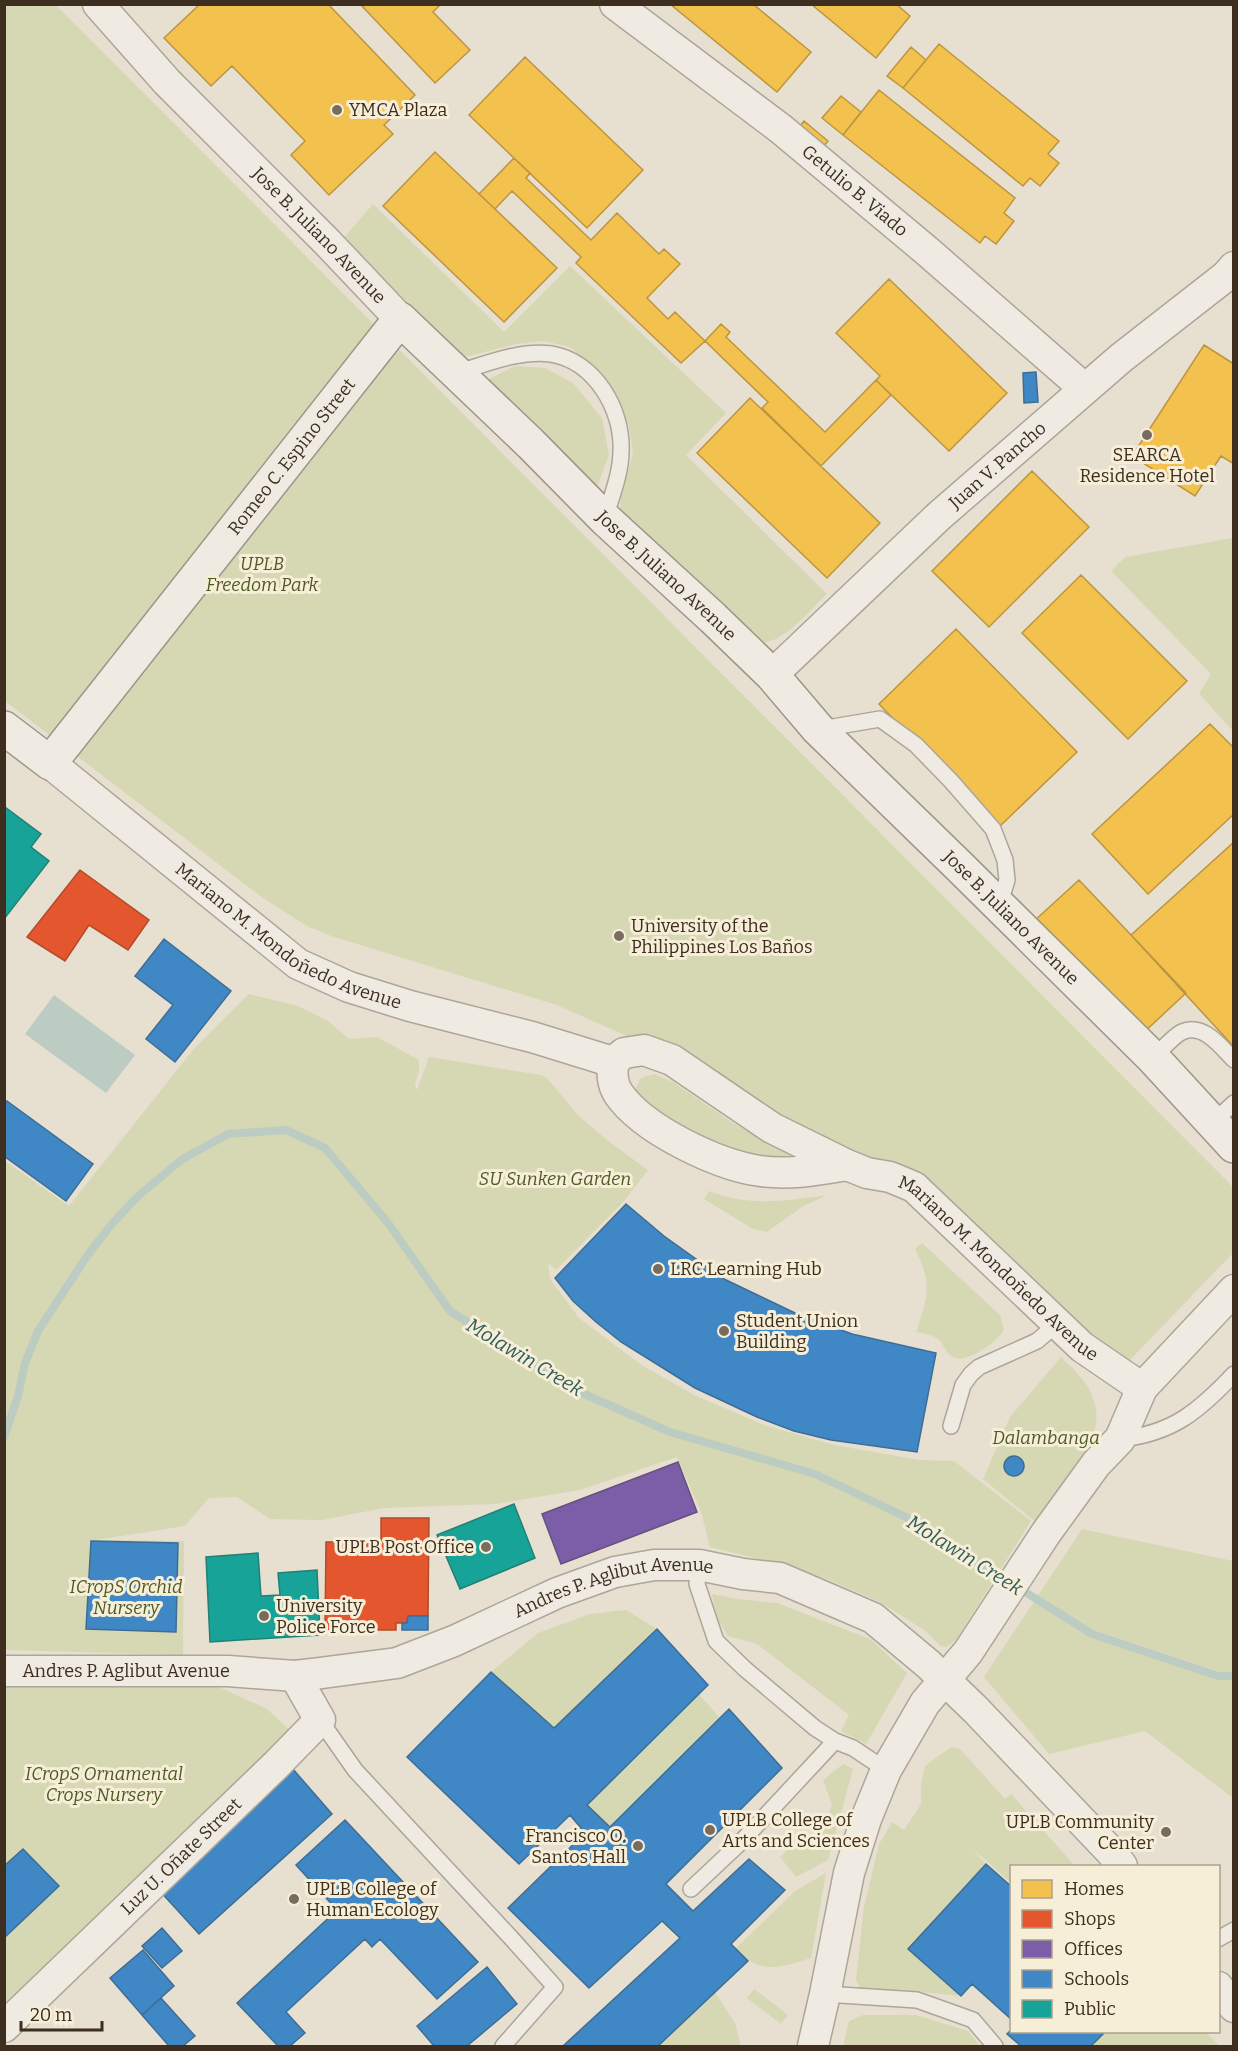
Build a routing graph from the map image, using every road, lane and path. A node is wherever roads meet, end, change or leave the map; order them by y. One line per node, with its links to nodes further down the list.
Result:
1 (98, 4): 4 (street, Jose B. Juliano Avenue)
2 (615, 4): 6 (street, Getulio B. Viado)
3 (1233, 267): 6 (street, Juan V. Pancho)
4 (400, 319): 5 (street, Jose B. Juliano Avenue); 11 (street, Romeo C. Espino Street)
5 (456, 373): 7 (street, Jose B. Juliano Avenue); 7 (lane)
6 (1085, 389): 8 (street, Juan V. Pancho)
7 (605, 519): 8 (street, Jose B. Juliano Avenue)
8 (772, 675): 10 (street, Jose B. Juliano Avenue)
9 (4, 728): 11 (street, Mariano M. Mondoñedo Avenue)
10 (818, 729): 12 (street, Jose B. Juliano Avenue); 12 (lane)
11 (50, 763): 15 (street, Mariano M. Mondoñedo Avenue)
12 (999, 906): 13 (street, Jose B. Juliano Avenue)
13 (1153, 1058): 14 (lane); 16 (street, Jose B. Juliano Avenue)
14 (1233, 1060)
15 (613, 1062): 17 (street, Mariano M. Mondoñedo Avenue); 17 (street, Mariano M. Mondoñedo Avenue)
16 (1226, 1124)
17 (847, 1165): 19 (street, Mariano M. Mondoñedo Avenue)
18 (1233, 1290): 21 (street)
19 (1058, 1323): 21 (street, Mariano M. Mondoñedo Avenue); 22 (lane)
20 (1233, 1374): 23 (lane)
21 (1142, 1388): 23 (street)
22 (951, 1426)
23 (1120, 1440): 27 (street)
24 (699, 1565): 26 (street, Andres P. Aglibut Avenue); 27 (street, Andres P. Aglibut Avenue); 29 (lane)
25 (4, 1671): 26 (street, Andres P. Aglibut Avenue)
26 (295, 1676): 28 (street)
27 (944, 1680): 30 (street); 31 (street, Andres P. Aglibut Avenue)
28 (320, 1720): 38 (street, Luz U. Oñate Street); 39 (lane)
29 (835, 1741): 30 (lane); 32 (lane)
30 (886, 1770): 36 (street)
31 (1121, 1865)
32 (691, 1889)
33 (1233, 1930): 34 (lane)
34 (1220, 1938)
35 (1220, 1990): 37 (street)
36 (825, 1994): 40 (street); 41 (lane)
37 (1233, 2007)
38 (4, 2027)
39 (503, 2046)
40 (813, 2046)
41 (995, 2046)

